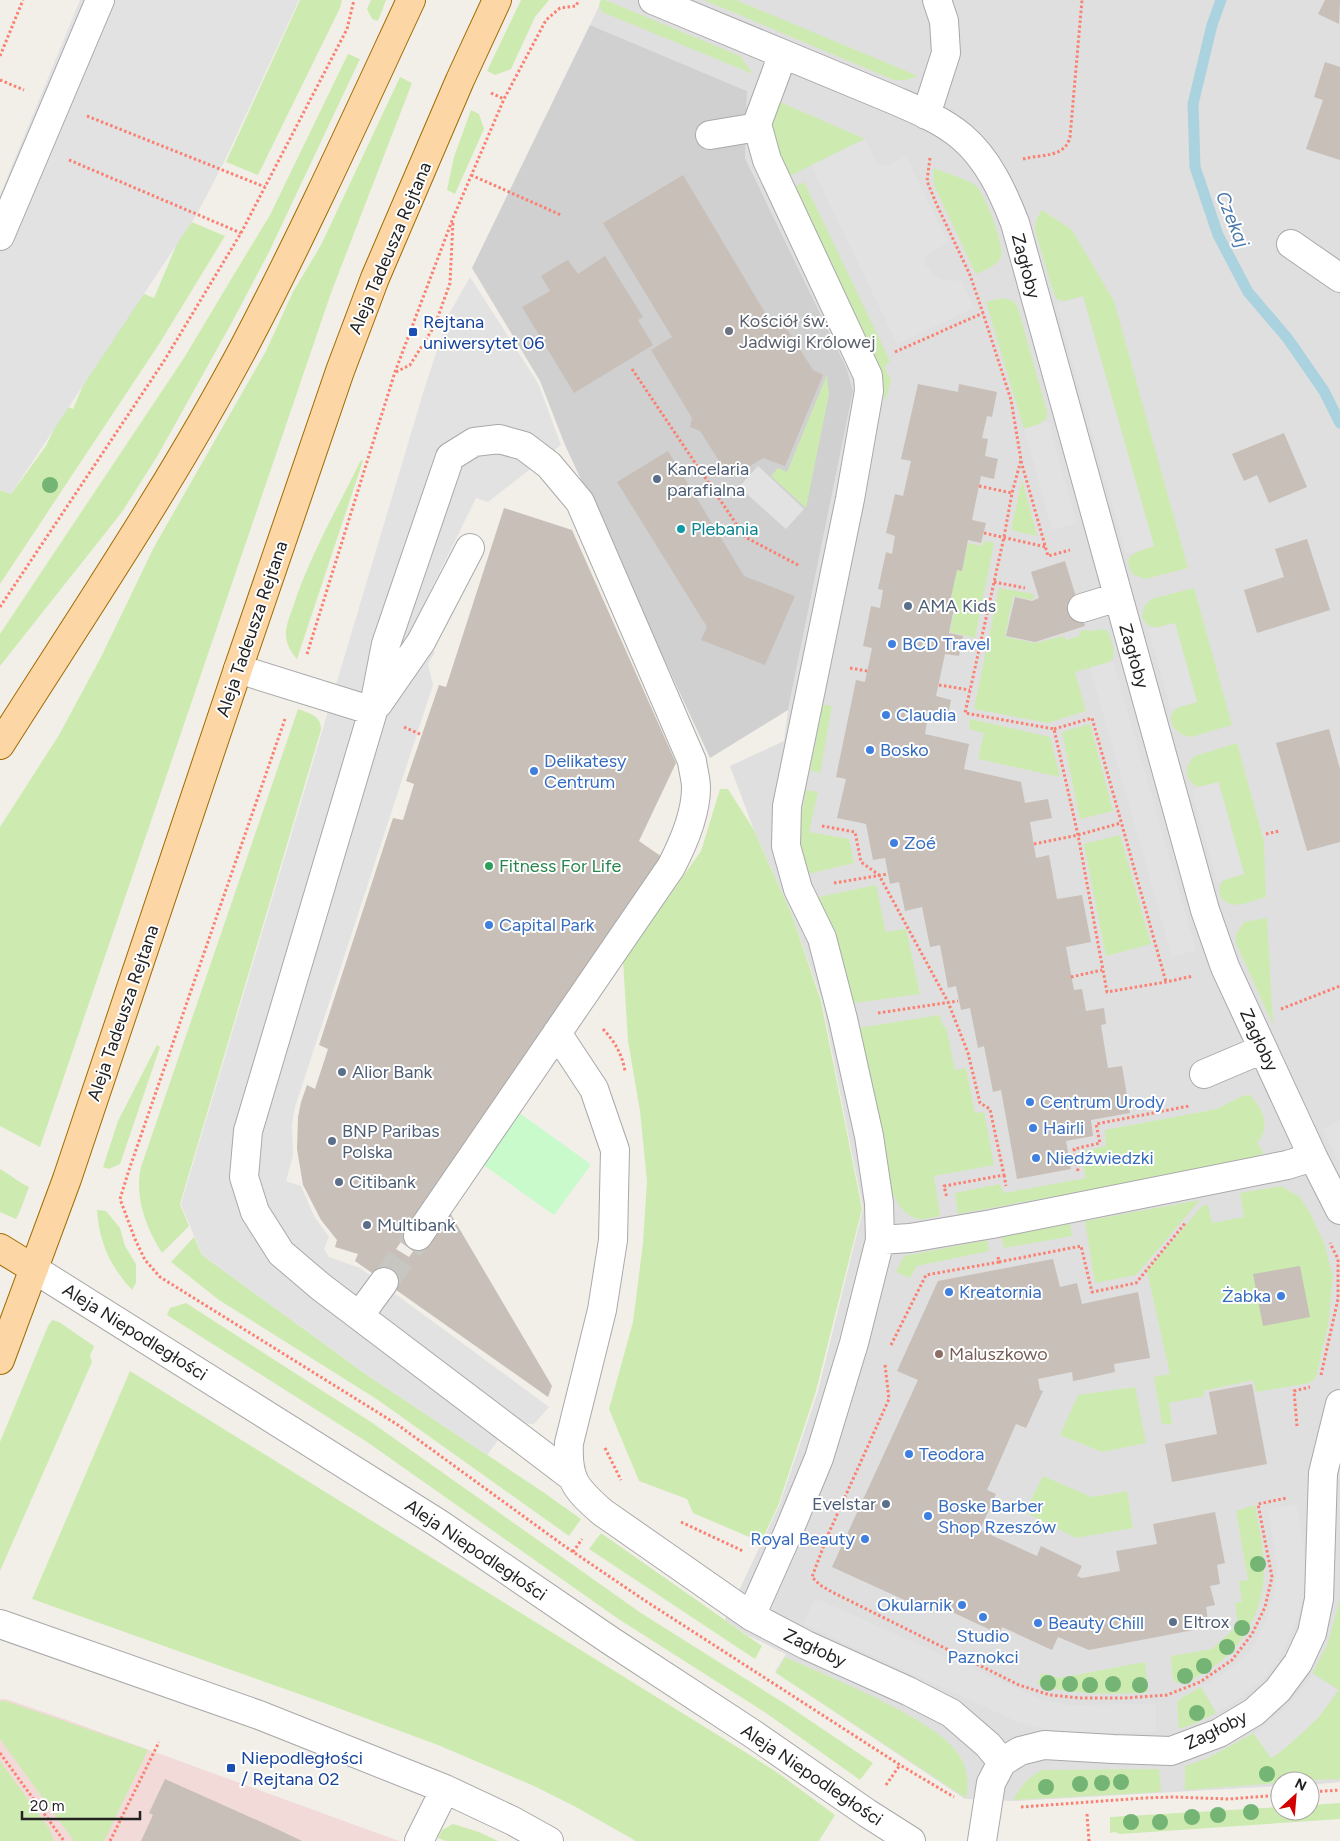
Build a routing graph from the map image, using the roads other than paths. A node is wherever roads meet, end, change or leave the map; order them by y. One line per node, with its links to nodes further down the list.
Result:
1 (100, 0): 10 (street)
2 (412, 0): 18 (main road)
3 (497, 0): 16 (main road, Aleja Tadeusza Rejtana)
4 (653, 0): 6 (street, Zagłoby)
5 (937, 0): 7 (street)
6 (783, 54): 7 (street, Zagłoby); 8 (street)
7 (926, 114): 14 (street, Zagłoby)
8 (758, 128): 9 (street); 25 (street)
9 (710, 135)
10 (0, 236)
11 (1291, 244): 12 (street)
12 (1340, 278)
13 (470, 548): 17 (street)
14 (1118, 597): 15 (street); 20 (street, Zagłoby)
15 (1082, 608)
16 (238, 669): 17 (street); 27 (main road, Aleja Tadeusza Rejtana)
17 (373, 711): 19 (street); 29 (street)
18 (0, 745)
19 (557, 1033): 24 (street); 32 (street)
20 (1263, 1049): 21 (street); 22 (street, Zagłoby)
21 (1204, 1074)
22 (1313, 1158): 23 (street, Zagłoby); 25 (street)
23 (1340, 1210)
24 (418, 1236)
25 (880, 1240): 33 (street)
26 (0, 1248): 27 (main road)
27 (34, 1269): 30 (main road, Aleja Tadeusza Rejtana); 39 (street, Aleja Niepodległości)
28 (384, 1282): 29 (street)
29 (359, 1316): 32 (street)
30 (0, 1360)
31 (1340, 1404): 35 (street, Zagłoby)
32 (572, 1477): 33 (street, Zagłoby)
33 (751, 1616): 35 (street, Zagłoby)
34 (0, 1624): 36 (street)
35 (1002, 1762): 40 (street)
36 (445, 1789): 37 (street); 38 (street)
37 (419, 1841)
38 (549, 1841)
39 (911, 1841)
40 (982, 1841)

